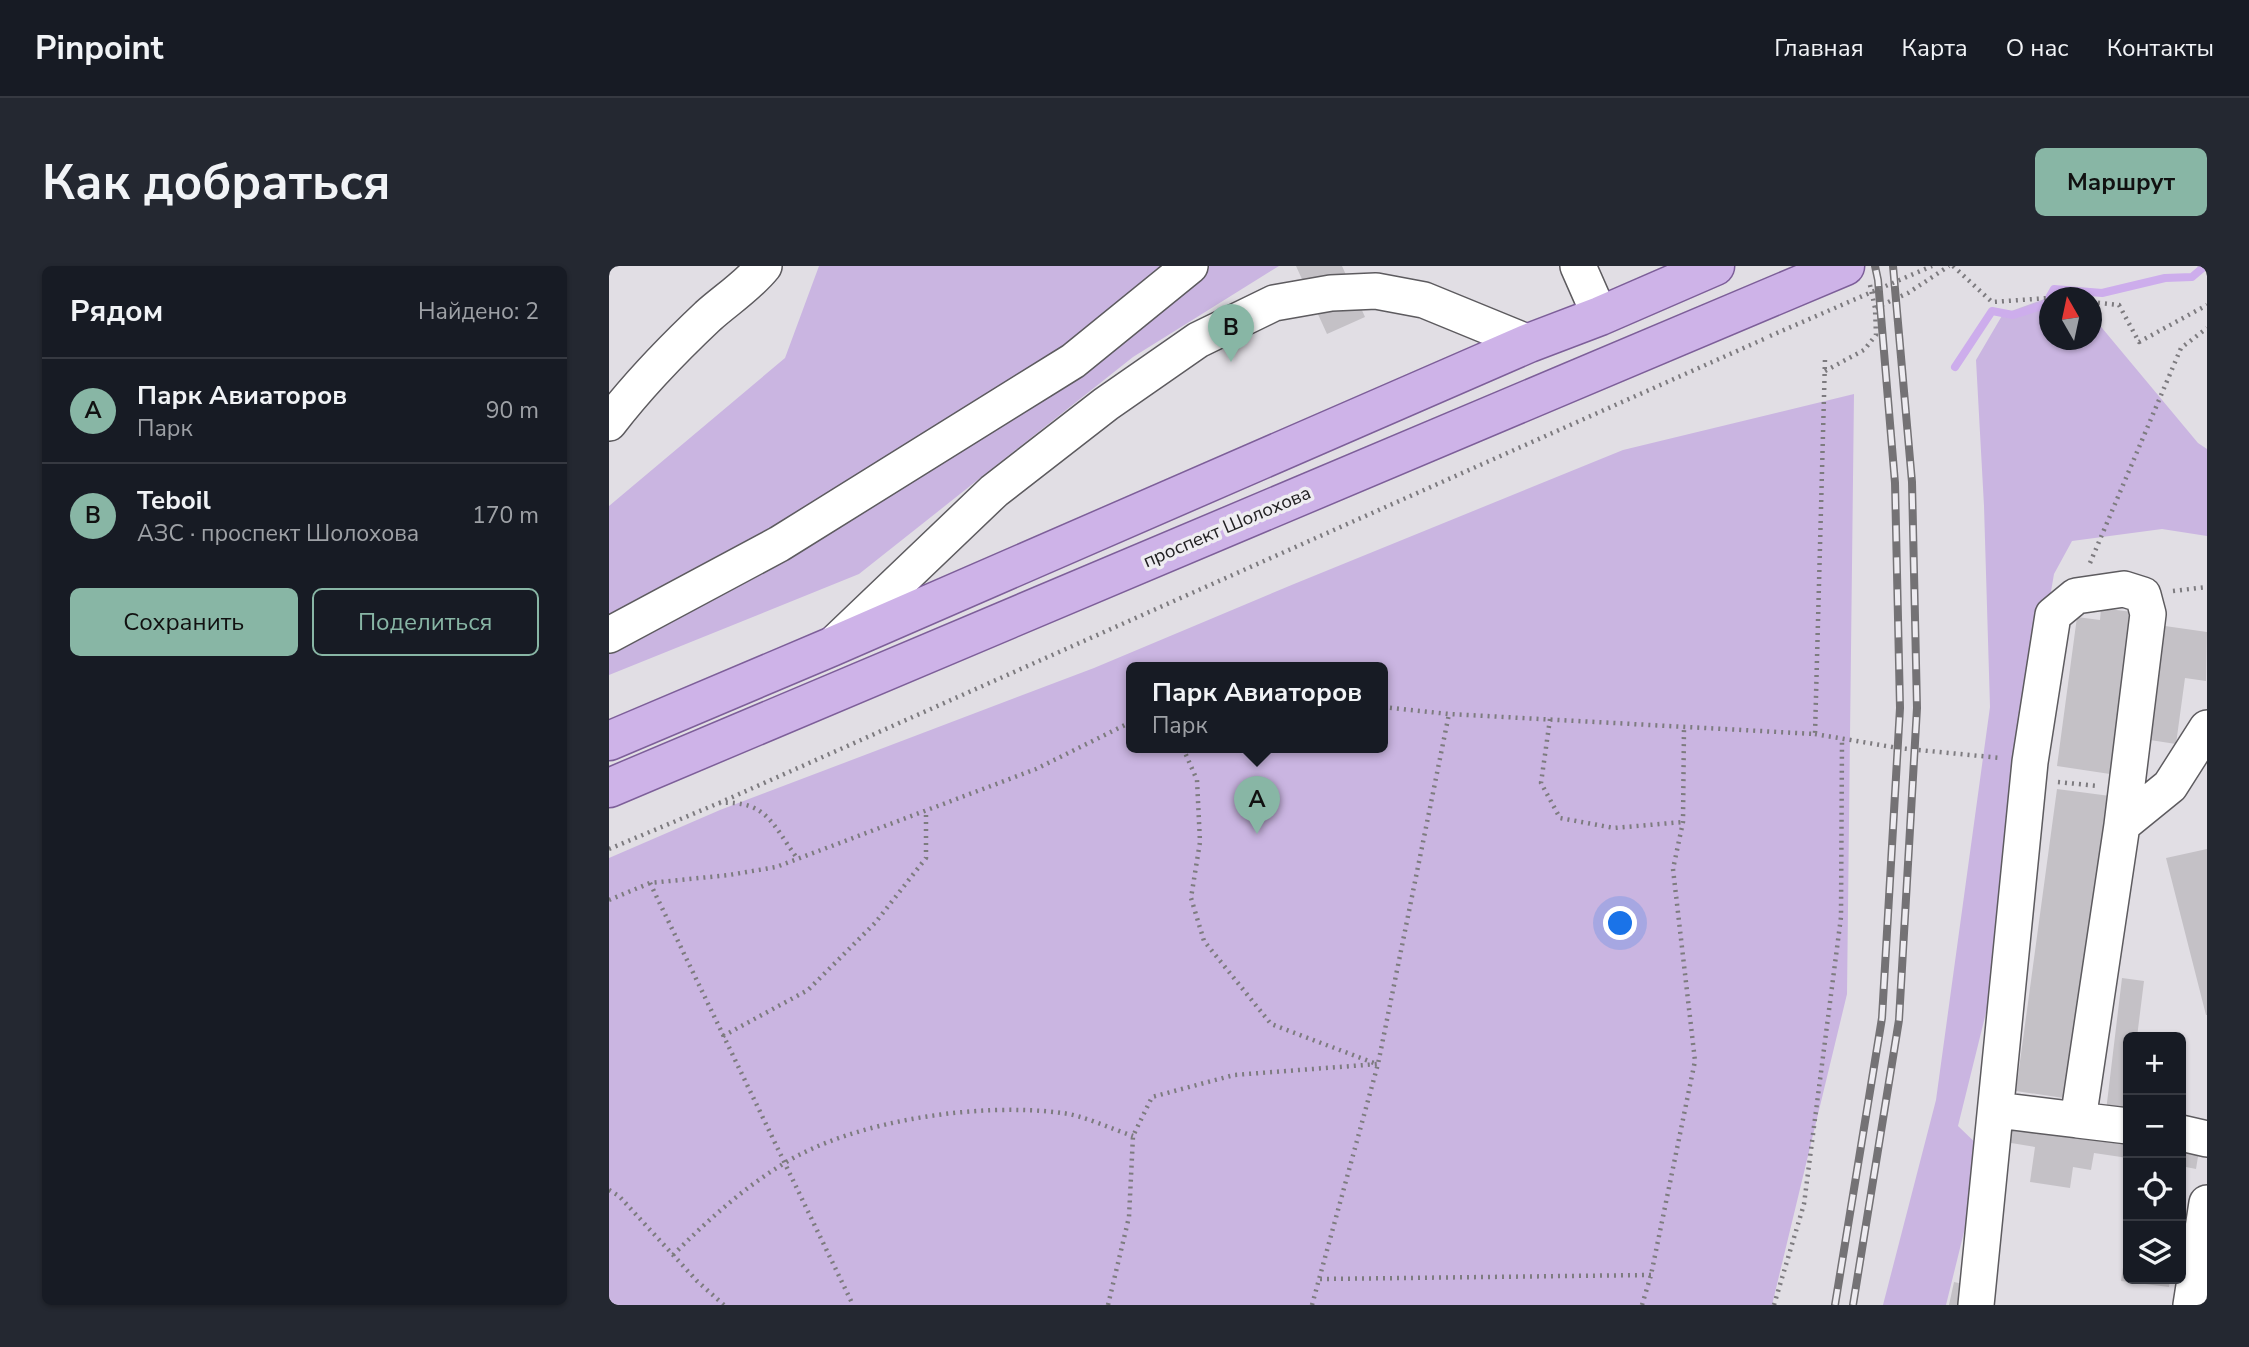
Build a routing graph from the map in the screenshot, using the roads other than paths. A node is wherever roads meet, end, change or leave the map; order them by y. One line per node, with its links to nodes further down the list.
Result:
1 (764, 266): 8 (street)
2 (1190, 266): 9 (street)
3 (1578, 266): 6 (street)
4 (1715, 266): 6 (main road)
5 (1845, 266): 13 (main road, проспект Шолохова)
6 (1599, 316): 7 (main road)
7 (1529, 343): 10 (main road); 10 (street)
8 (609, 423)
9 (609, 635)
10 (831, 647): 12 (main road)
11 (2207, 728): 14 (street)
12 (609, 741)
13 (609, 788)
14 (2122, 825): 15 (street); 16 (street)
15 (1997, 1110): 16 (street); 21 (street)
16 (2078, 1120): 17 (street)
17 (2123, 1125)
18 (2186, 1134): 19 (street)
19 (2207, 1139)
20 (2207, 1203): 22 (street)
21 (1976, 1305)
22 (2191, 1305)

